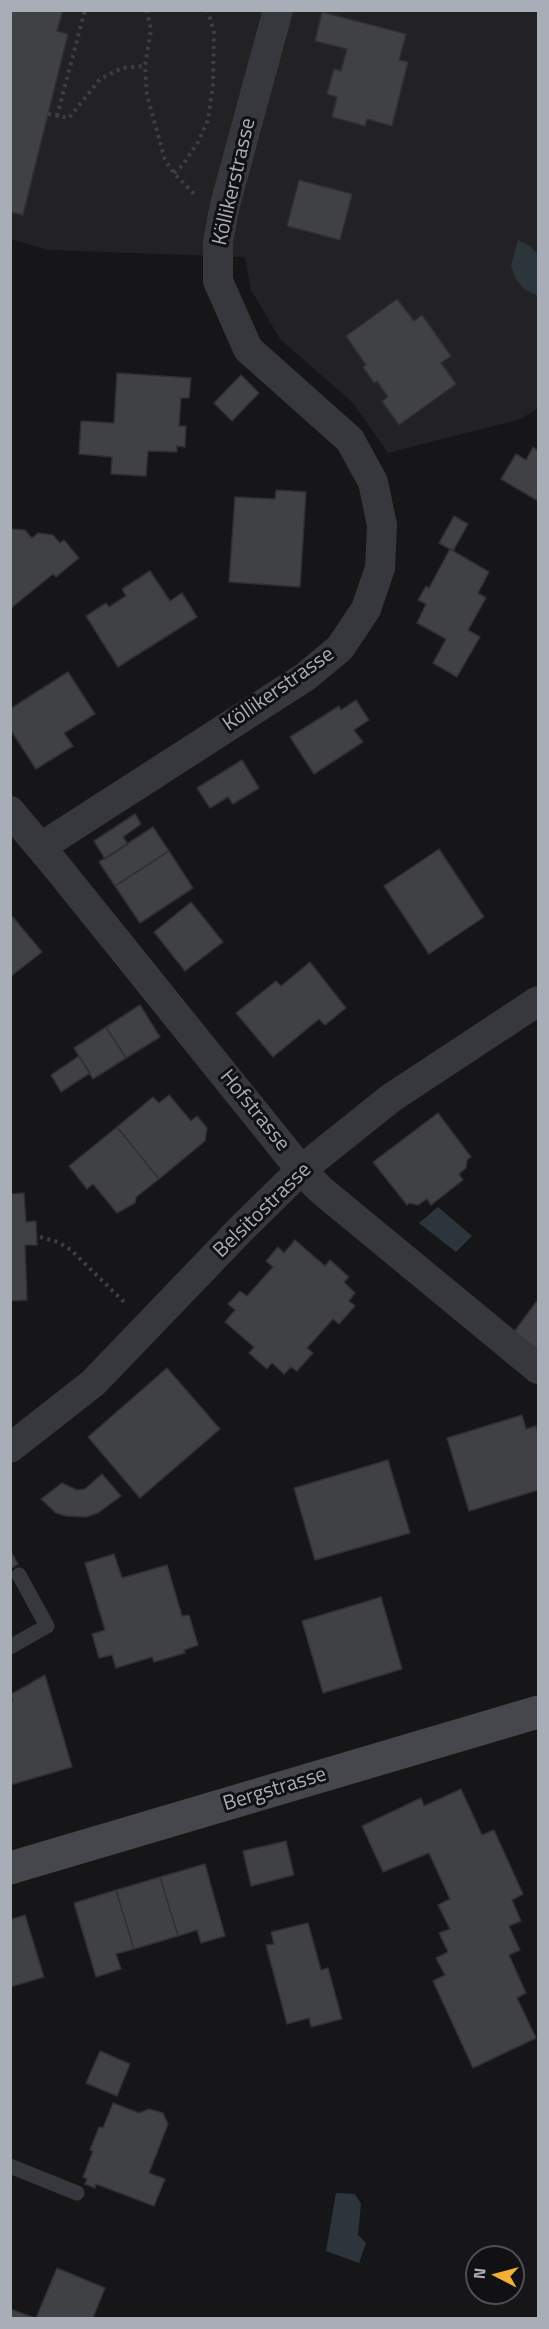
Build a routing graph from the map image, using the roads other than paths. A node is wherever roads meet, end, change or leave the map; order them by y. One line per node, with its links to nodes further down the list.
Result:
1 (279, 10): 3 (street, Köllikerstrasse)
2 (10, 811): 3 (street, Hofstrasse)
3 (41, 847): 5 (street, Hofstrasse)
4 (538, 1001): 5 (street, Belsitostrasse)
5 (302, 1170): 6 (street, Hofstrasse); 7 (street, Belsitostrasse)
6 (538, 1370)
7 (10, 1449)
8 (19, 1575): 9 (lane)
9 (10, 1647)
10 (538, 1712): 11 (main road, Bergstrasse)
11 (10, 1868)
12 (10, 2166): 13 (lane)
13 (77, 2193)

